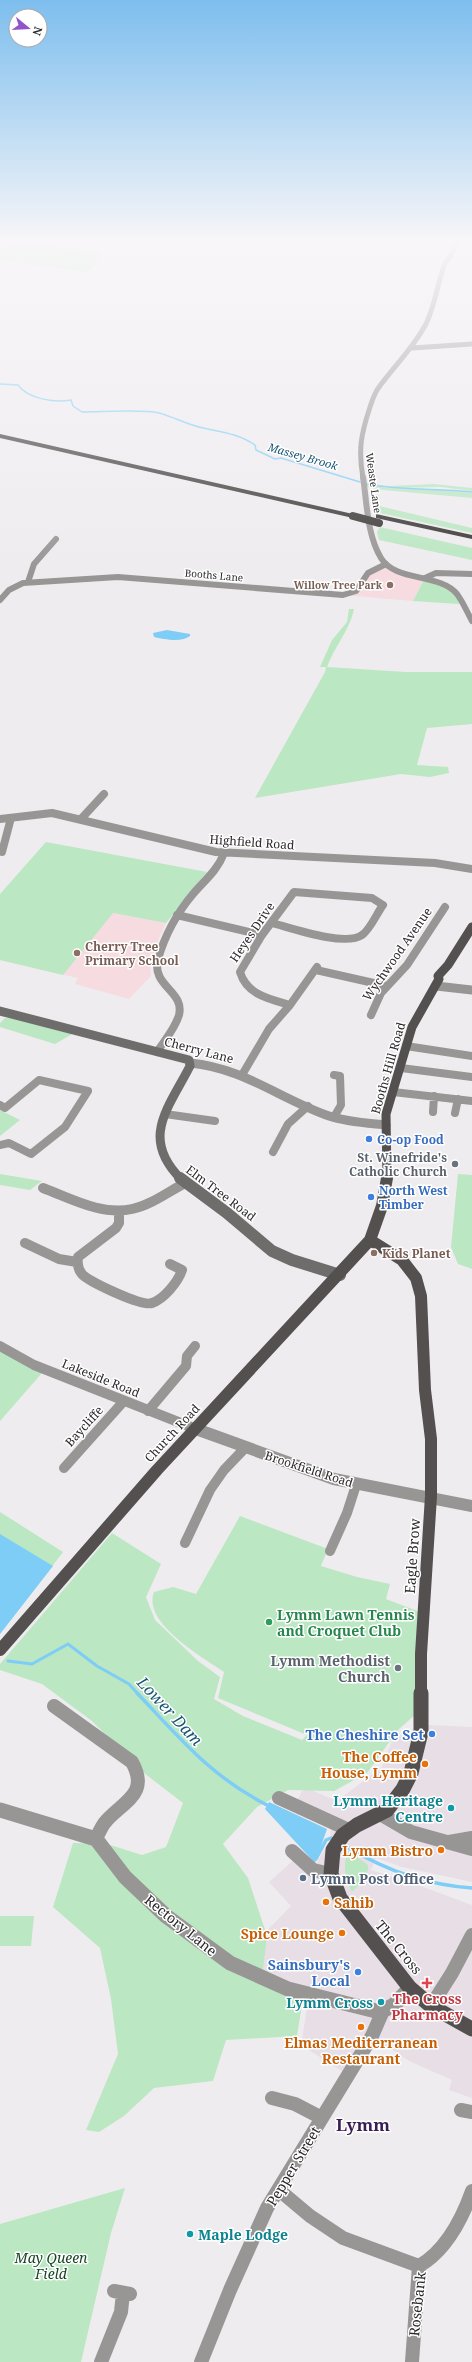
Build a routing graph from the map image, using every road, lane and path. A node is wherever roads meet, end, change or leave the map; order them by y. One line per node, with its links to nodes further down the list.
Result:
1 (408, 353): 9 (street, Weaste Lane)
2 (0, 430): 4 (highway)
3 (0, 436): 4 (highway)
4 (352, 513): 5 (highway, bridge)
5 (379, 519): 6 (highway); 8 (highway)
6 (472, 537)
7 (56, 539): 12 (street)
8 (472, 544)
9 (386, 564): 11 (street); 12 (street, Booths Lane)
10 (472, 574): 11 (street)
11 (425, 578): 14 (street)
12 (28, 582): 13 (street, Booths Lane)
13 (0, 600)
14 (469, 611): 15 (street)
15 (472, 621)
16 (104, 794): 19 (street)
17 (11, 818): 18 (street, Highfield Road); 19 (street, Highfield Road); 20 (street)
18 (0, 819)
19 (81, 819): 21 (street, Highfield Road)
20 (2, 852)
21 (224, 853): 22 (street, Highfield Road); 24 (street)
22 (472, 869)
23 (444, 906): 29 (street, Wychwood Avenue)
24 (177, 916): 27 (street); 35 (street)
25 (272, 923): 25 (street, Heyes Drive); 27 (street, Heyes Drive)
26 (472, 927): 28 (main road, Booths Hill Road)
27 (262, 936): 31 (street, Heyes Drive)
28 (437, 982): 30 (street); 34 (main road, Booths Hill Road)
29 (387, 986): 31 (street); 33 (street, Wychwood Avenue)
30 (472, 990)
31 (290, 1005): 39 (street)
32 (0, 1012): 35 (main road, Cherry Lane)
33 (371, 1015)
34 (406, 1046): 36 (street); 38 (main road, Booths Hill Road)
35 (157, 1052): 37 (main road, Cherry Lane)
36 (472, 1056)
37 (190, 1062): 39 (street, Cherry Lane); 50 (main road, Elm Tree Road)
38 (400, 1068): 41 (street); 42 (main road, Booths Hill Road)
39 (242, 1075): 47 (street, Cherry Lane)
40 (334, 1075): 51 (street)
41 (472, 1077)
42 (393, 1092): 43 (street); 53 (main road, Booths Hill Road)
43 (434, 1096): 44 (street); 48 (street)
44 (458, 1099): 45 (street); 49 (street)
45 (472, 1101)
46 (0, 1105): 54 (street)
47 (308, 1106): 51 (street, Cherry Lane); 55 (street)
48 (433, 1112)
49 (455, 1113)
50 (164, 1114): 52 (street); 56 (main road, Elm Tree Road)
51 (334, 1117): 53 (street, Cherry Lane)
52 (215, 1122)
53 (386, 1125): 59 (main road, Booths Hill Road)
54 (0, 1145)
55 (273, 1152)
56 (185, 1183): 58 (street); 63 (main road, Elm Tree Road)
57 (43, 1188): 58 (street)
58 (119, 1211): 61 (street)
59 (370, 1240): 63 (main road, Church Road); 72 (main road, Eagle Brow)
60 (24, 1243): 61 (street)
61 (77, 1262): 62 (street)
62 (170, 1264)
63 (340, 1275): 68 (main road, Church Road)
64 (0, 1346): 66 (street, Lakeside Road)
65 (195, 1346): 67 (street)
66 (123, 1402): 67 (street, Lakeside Road); 70 (street, Baycliffe)
67 (148, 1411): 68 (street, Lakeside Road)
68 (196, 1429): 69 (street, Brookfield Road); 76 (main road, Church Road)
69 (246, 1447): 71 (street, Brookfield Road); 74 (street)
70 (64, 1468)
71 (356, 1485): 72 (street, Brookfield Road); 75 (street)
72 (431, 1496): 73 (street, Brookfield Road); 80 (main road, Eagle Brow)
73 (472, 1506)
74 (185, 1543)
75 (330, 1550)
76 (0, 1650)
77 (54, 1706): 83 (street)
78 (279, 1798): 81 (street)
79 (0, 1810): 83 (street)
80 (380, 1814): 81 (main road, Eagle Brow); 84 (street)
81 (346, 1832): 87 (main road, Eagle Brow)
82 (472, 1838): 84 (street)
83 (96, 1839): 91 (street, Rectory Lane)
84 (447, 1842): 85 (street)
85 (472, 1849)
86 (292, 1850): 87 (street)
87 (332, 1862): 89 (main road, The Cross)
88 (472, 1935): 90 (street)
89 (410, 1988): 90 (main road, The Cross); 91 (street, Pepper Street)
90 (431, 2006): 92 (main road, The Cross)
91 (382, 2013): 94 (street, Pepper Street)
92 (472, 2029)
93 (272, 2098): 94 (street)
94 (322, 2118): 95 (street, Pepper Street)
95 (279, 2190): 97 (street); 100 (street, Pepper Street)
96 (472, 2191): 97 (street, Rosebank)
97 (419, 2266): 101 (street, Rosebank)
98 (122, 2293): 99 (street)
99 (101, 2362)
100 (202, 2362)
101 (412, 2362)

